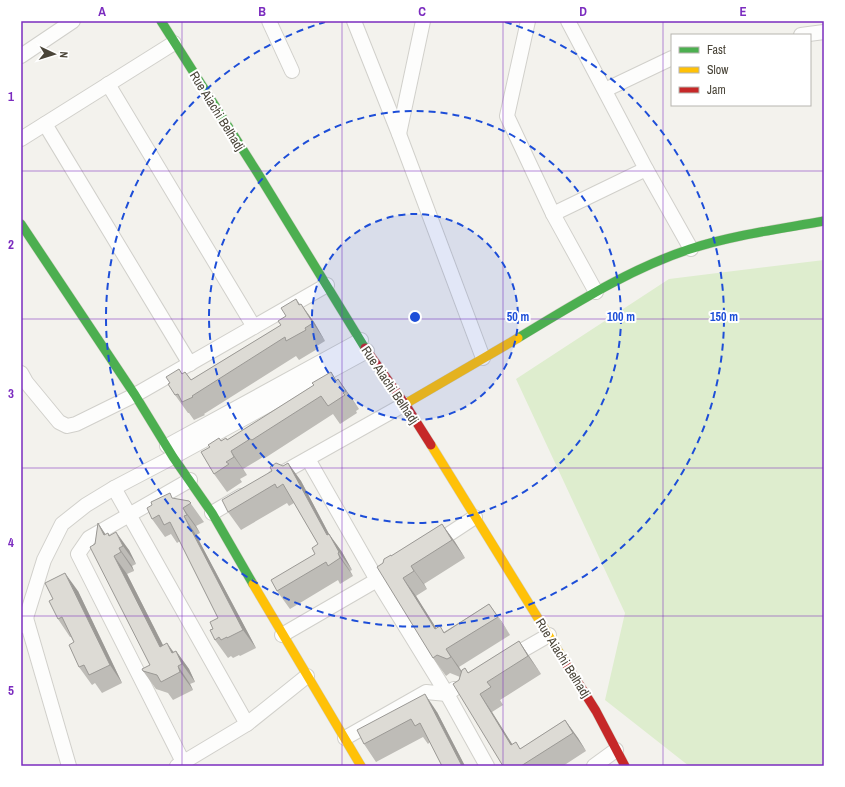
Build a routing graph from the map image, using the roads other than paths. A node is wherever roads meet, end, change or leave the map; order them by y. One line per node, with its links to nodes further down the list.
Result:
1 (160, 21): 10 (street, Rue Aiachi Belhadj)
2 (269, 21): 13 (street)
3 (354, 21): 17 (street)
4 (422, 21): 17 (street)
5 (528, 21): 20 (street)
6 (568, 21): 15 (street)
7 (68, 22): 11 (street)
8 (824, 32): 9 (street)
9 (809, 34)
10 (174, 43): 14 (street); 24 (street, Rue Aiachi Belhadj)
11 (21, 56)
12 (671, 58): 15 (street)
13 (292, 71)
14 (108, 84): 16 (street); 26 (street)
15 (605, 90): 19 (street)
16 (44, 124): 18 (street); 29 (street)
17 (399, 134): 28 (street)
18 (21, 139)
19 (646, 169): 20 (street); 23 (street)
20 (553, 214): 25 (street)
21 (824, 222): 23 (street)
22 (21, 224): 31 (street)
23 (691, 249): 25 (street)
24 (327, 285): 26 (street); 27 (street, Rue Aiachi Belhadj)
25 (596, 292): 28 (street)
26 (254, 327): 29 (street)
27 (364, 346): 32 (street, Rue Aiachi Belhadj); 33 (street)
28 (483, 358): 32 (street)
29 (190, 364): 31 (street)
30 (23, 380): 31 (street)
31 (135, 395): 33 (street)
32 (405, 404): 34 (street); 41 (street, Rue Aiachi Belhadj)
33 (170, 452): 35 (street); 37 (street)
34 (308, 459): 36 (street); 44 (street)
35 (190, 480): 39 (street); 40 (street)
36 (267, 482)
37 (114, 488): 40 (street); 45 (street)
38 (253, 489): 39 (street)
39 (212, 512): 46 (street)
40 (129, 515): 52 (street); 55 (street)
41 (475, 517): 42 (street); 47 (street, Rue Aiachi Belhadj)
42 (423, 551)
43 (397, 568): 44 (street)
44 (377, 580): 46 (street); 51 (street)
45 (23, 622): 56 (street)
46 (282, 635): 49 (street)
47 (549, 635): 48 (street); 54 (street, Rue Aiachi Belhadj)
48 (494, 666)
49 (307, 676): 52 (street); 53 (street)
50 (467, 682): 51 (street)
51 (446, 694): 53 (street); 58 (street)
52 (247, 724): 55 (street)
53 (345, 738): 57 (street)
54 (616, 750): 59 (street); 60 (street, Rue Aiachi Belhadj)
55 (180, 764)
56 (68, 766)
57 (361, 766)
58 (487, 766)
59 (594, 766)
60 (625, 766)

